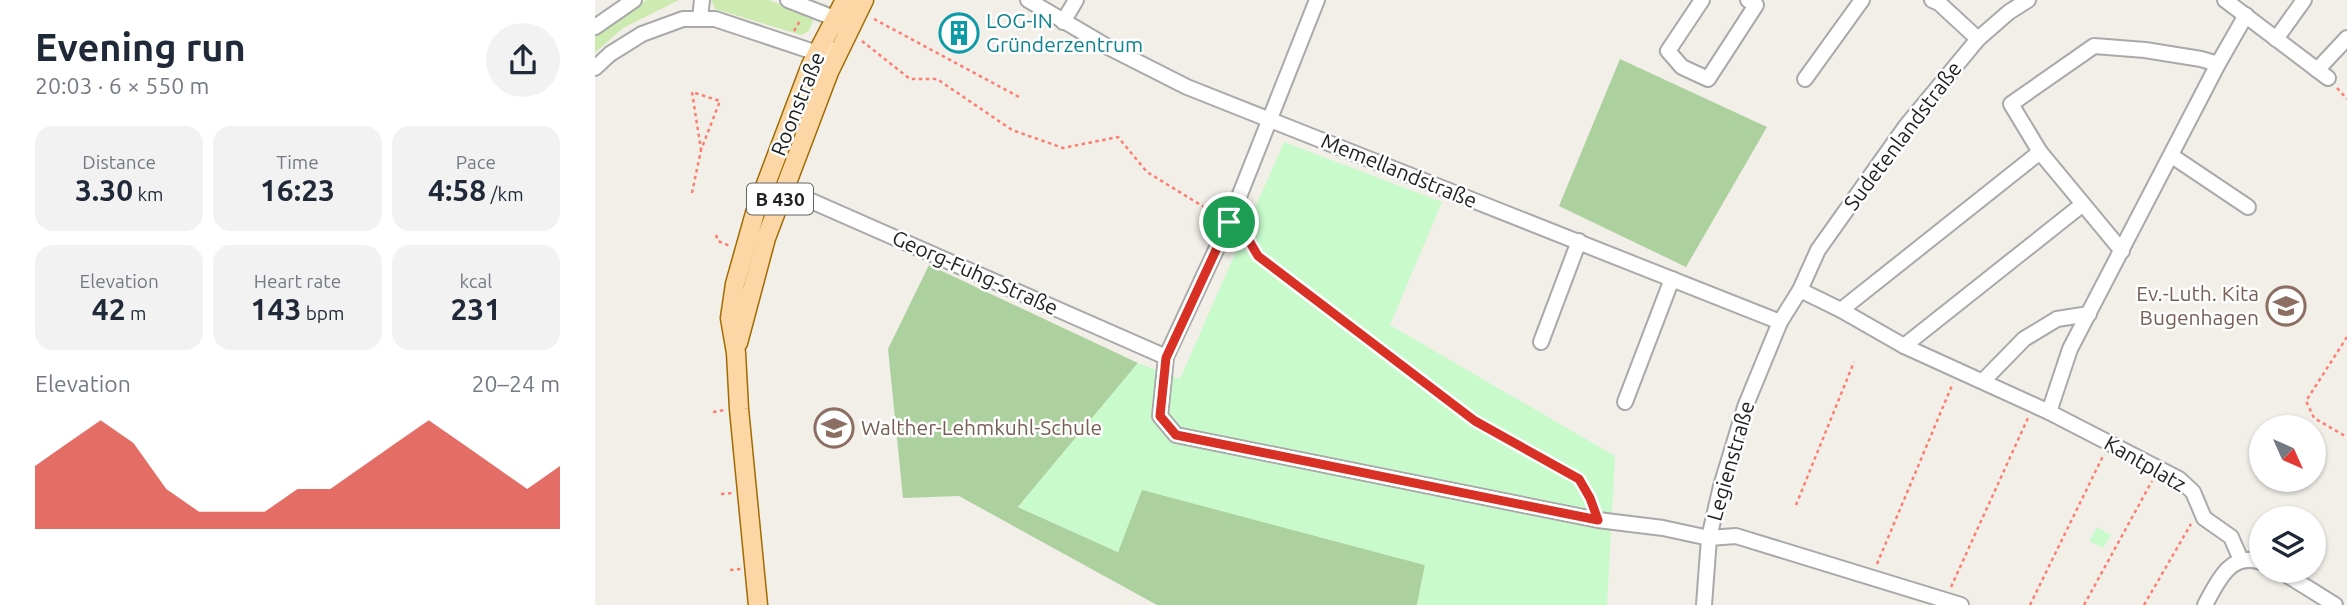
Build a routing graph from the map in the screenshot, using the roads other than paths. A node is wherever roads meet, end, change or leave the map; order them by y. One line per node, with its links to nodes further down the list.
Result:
1 (634, 0): 20 (street)
2 (702, 0): 17 (street)
3 (788, 0): 18 (street)
4 (845, 0): 18 (main road, B 430)
5 (1028, 0): 19 (street, Memellandstraße)
6 (1076, 0): 19 (street)
7 (1317, 0): 29 (street)
8 (1702, 0): 9 (street)
9 (1748, 0)
10 (1862, 0): 28 (street)
11 (1932, 0): 22 (street)
12 (2028, 0): 22 (street, Sudetenlandstraße)
13 (2225, 0): 16 (street)
14 (2304, 0): 23 (street)
15 (867, 8): 24 (main road, B 430)
16 (2246, 15): 23 (street); 26 (street)
17 (700, 18): 25 (street); 27 (street)
18 (834, 19): 24 (street); 25 (main road, Roonstraße / B 430)
19 (1063, 22): 29 (street, Memellandstraße)
20 (595, 27)
21 (2347, 38): 23 (street)
22 (1978, 39): 38 (street, Sudetenlandstraße)
23 (2276, 39)
24 (848, 41): 25 (street); 32 (main road, Roonstraße / B 430)
25 (817, 53): 44 (main road, Roonstraße / B 430)
26 (2218, 64): 30 (street); 31 (street)
27 (595, 68)
28 (1805, 79)
29 (1269, 121): 35 (street, Memellandstraße); 45 (street)
30 (2040, 152): 33 (street); 39 (street)
31 (2172, 156): 34 (street); 36 (street)
32 (784, 189): 44 (main road, Roonstraße / B 430); 45 (street, Georg-Fuhg-Straße)
33 (2083, 204): 36 (street); 43 (street)
34 (2248, 207)
35 (1579, 242): 37 (street, Memellandstraße); 42 (street)
36 (2122, 251): 40 (street)
37 (1672, 279): 41 (street, Memellandstraße); 47 (street)
38 (1800, 289): 39 (street); 41 (street, Sudetenlandstraße)
39 (1841, 310): 43 (street)
40 (2089, 314): 46 (street); 48 (street)
41 (1780, 322): 49 (street, Legienstraße)
42 (1541, 342)
43 (1904, 346): 46 (street)
44 (736, 353): 53 (main road, Roonstraße / B 430)
45 (1166, 358): 49 (street)
46 (1983, 381): 48 (street)
47 (1625, 402)
48 (2049, 412): 51 (street, Kantplatz)
49 (1709, 538): 54 (street, Legienstraße); 55 (street)
50 (2249, 560): 51 (street)
51 (2241, 561): 56 (street)
52 (2300, 583): 57 (street)
53 (758, 605)
54 (1704, 605)
55 (1961, 605)
56 (2205, 605)
57 (2335, 605)

